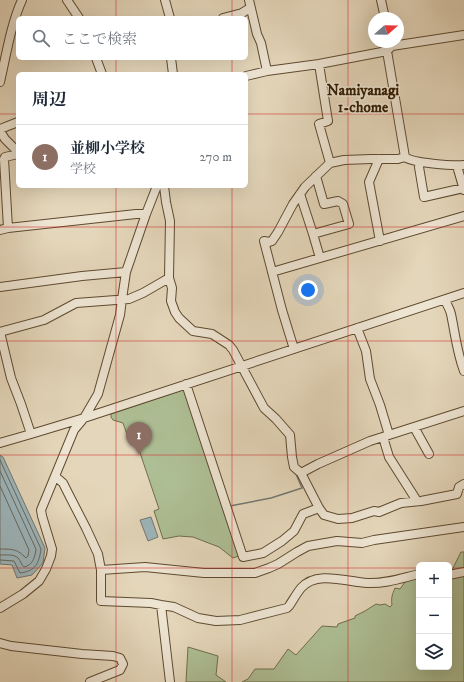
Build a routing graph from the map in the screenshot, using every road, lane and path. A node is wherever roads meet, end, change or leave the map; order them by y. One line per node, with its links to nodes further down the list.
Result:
1 (22, 0): 21 (street)
2 (67, 0): 7 (street)
3 (165, 0): 8 (street)
4 (381, 0): 6 (street)
5 (250, 4): 9 (street); 17 (street)
6 (384, 12)
7 (78, 16)
8 (169, 16)
9 (231, 16)
10 (464, 34): 11 (street)
11 (404, 44)
12 (382, 48): 16 (street)
13 (390, 48): 26 (street)
14 (97, 60): 18 (street)
15 (172, 60): 19 (street)
16 (319, 64): 17 (street); 29 (street)
17 (267, 71): 20 (street)
18 (101, 72)
19 (173, 72)
20 (248, 76)
21 (0, 82)
22 (16, 123): 23 (street)
23 (0, 130): 24 (street)
24 (16, 151)
25 (16, 154): 38 (street)
26 (405, 157): 27 (street); 28 (street)
27 (379, 159): 29 (street); 40 (street)
28 (420, 162): 30 (street); 34 (street)
29 (330, 163): 31 (street)
30 (461, 165): 34 (street)
31 (316, 176): 35 (street); 39 (street)
32 (157, 188): 36 (street)
33 (164, 188): 44 (street)
34 (464, 189)
35 (300, 194): 39 (street); 43 (street)
36 (146, 214): 38 (street); 42 (street)
37 (464, 216): 40 (street)
38 (4, 229)
39 (313, 234): 41 (street)
40 (380, 241): 41 (street)
41 (320, 258): 43 (street)
42 (126, 272): 45 (street); 47 (street)
43 (272, 272): 51 (street)
44 (169, 278): 47 (street); 52 (street)
45 (0, 286)
46 (464, 293): 48 (street)
47 (122, 300): 50 (street); 56 (street)
48 (445, 300): 49 (street); 53 (street)
49 (357, 328): 51 (street); 59 (street)
50 (0, 332): 58 (street)
51 (294, 349): 52 (street)
52 (242, 366): 54 (street); 62 (street)
53 (464, 371)
54 (186, 384): 56 (street); 66 (street)
55 (464, 411): 57 (street)
56 (84, 418): 58 (street); 63 (street)
57 (414, 427): 59 (street); 61 (street)
58 (31, 434): 60 (street)
59 (386, 436): 62 (street); 65 (street)
60 (0, 443)
61 (429, 454)
62 (301, 473): 66 (street)
63 (56, 477): 68 (street); 73 (street)
64 (464, 484): 65 (street)
65 (418, 501): 66 (street)
66 (319, 508)
67 (464, 527): 68 (street)
68 (101, 570): 72 (street)
69 (464, 572): 70 (street)
70 (452, 574)
71 (416, 575): 72 (street)
72 (161, 605): 76 (street)
73 (0, 608)
74 (0, 643): 75 (street)
75 (90, 682)
76 (170, 682)

